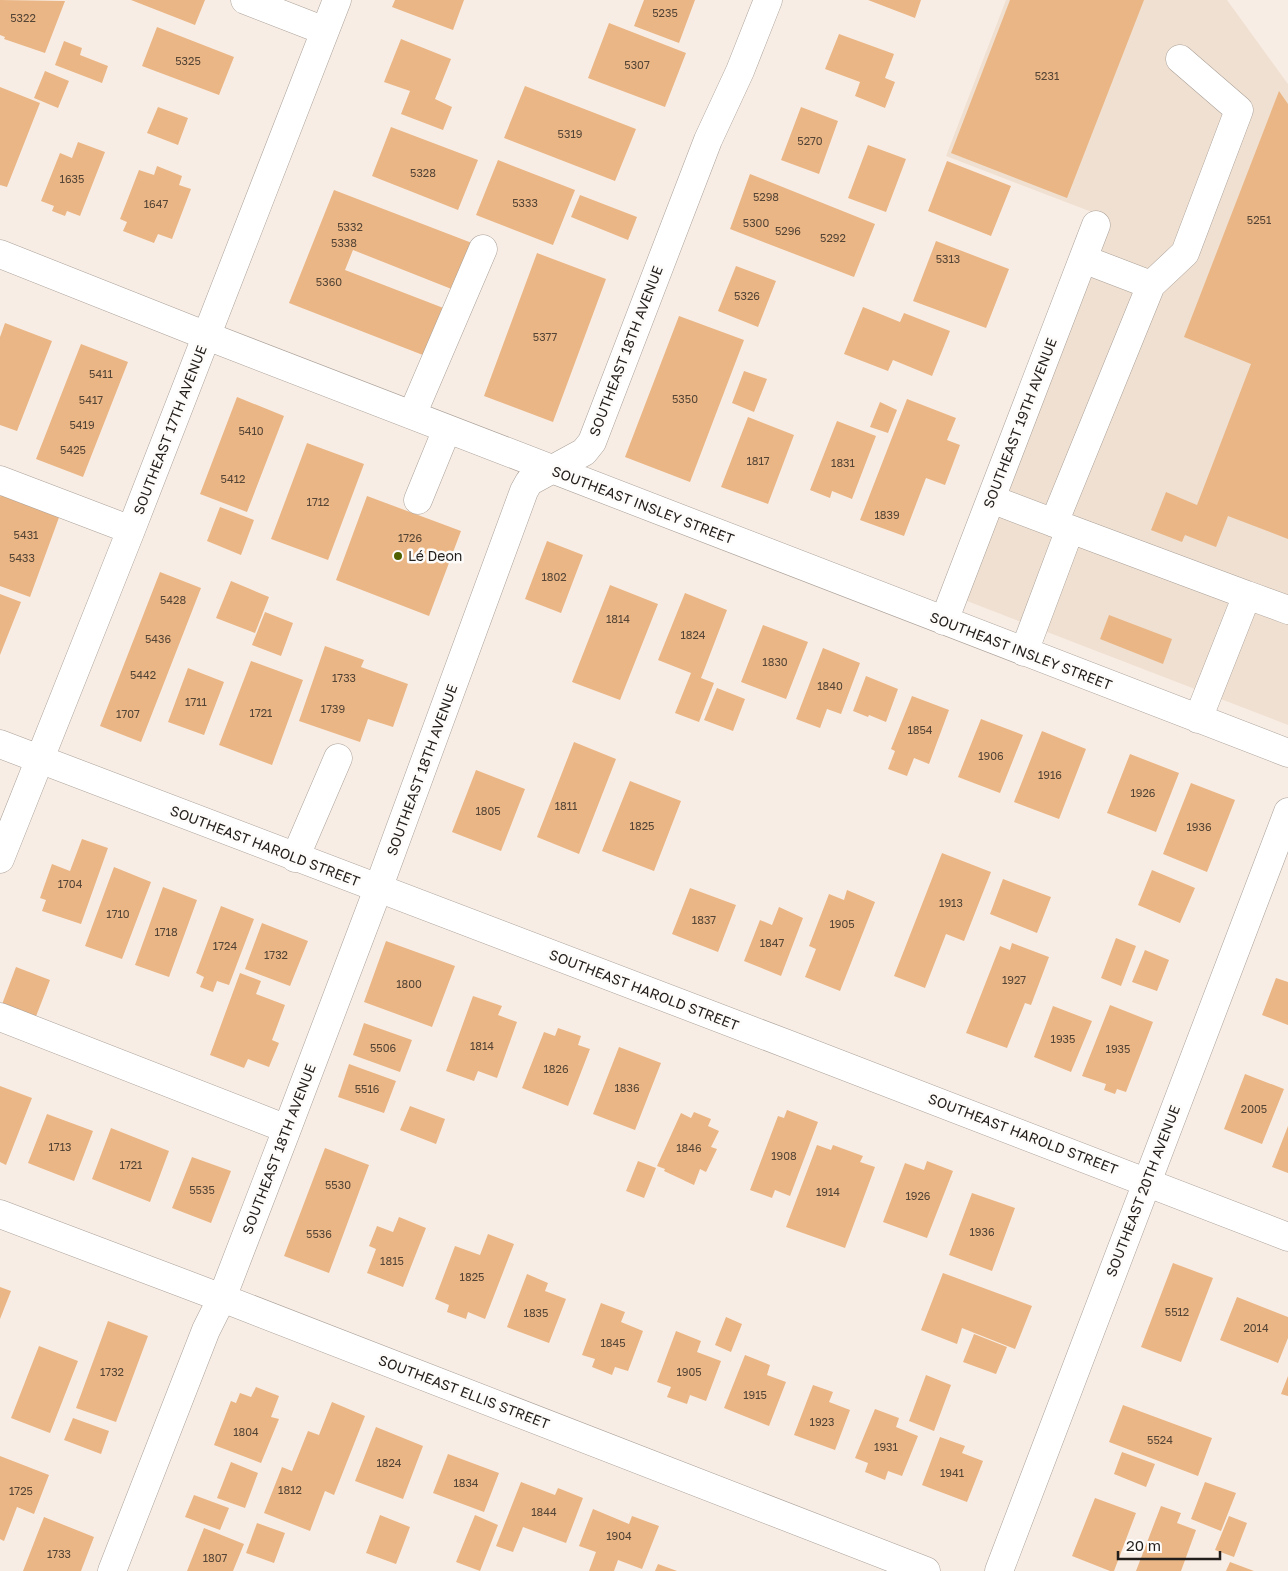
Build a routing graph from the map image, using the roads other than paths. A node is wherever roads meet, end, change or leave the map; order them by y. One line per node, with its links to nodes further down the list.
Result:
1 (245, 0): 4 (street)
2 (337, 0): 4 (street, SOUTHEAST 17TH AVENUE)
3 (768, 0): 14 (street, SOUTHEAST 18TH AVENUE)
4 (325, 31): 11 (street, SOUTHEAST 17TH AVENUE)
5 (1180, 59): 10 (street)
6 (1096, 225): 9 (street, SOUTHEAST 19TH AVENUE)
7 (483, 249): 12 (street)
8 (0, 254): 11 (street, SOUTHEAST INSLEY STREET)
9 (1083, 259): 10 (street); 16 (street, SOUTHEAST 19TH AVENUE)
10 (1151, 285): 18 (street)
11 (207, 336): 12 (street, SOUTHEAST INSLEY STREET); 19 (street, SOUTHEAST 17TH AVENUE)
12 (412, 415): 13 (street, SOUTHEAST INSLEY STREET)
13 (447, 429): 14 (street, SOUTHEAST INSLEY STREET); 17 (street)
14 (551, 469): 22 (street, SOUTHEAST INSLEY STREET); 32 (street, SOUTHEAST 18TH AVENUE)
15 (0, 480): 19 (street)
16 (991, 499): 18 (street); 22 (street, SOUTHEAST 19TH AVENUE)
17 (418, 500)
18 (1062, 526): 20 (street); 23 (street)
19 (131, 530): 28 (street, SOUTHEAST 17TH AVENUE)
20 (1247, 595): 21 (street); 24 (street)
21 (1288, 610)
22 (944, 621): 23 (street, SOUTHEAST INSLEY STREET)
23 (1024, 652): 24 (street, SOUTHEAST INSLEY STREET)
24 (1198, 719): 26 (street, SOUTHEAST INSLEY STREET)
25 (0, 744): 28 (street, SOUTHEAST HAROLD STREET)
26 (1288, 753)
27 (338, 758): 30 (street)
28 (40, 759): 30 (street, SOUTHEAST HAROLD STREET); 31 (street, SOUTHEAST 17TH AVENUE)
29 (1288, 812): 35 (street, SOUTHEAST 20TH AVENUE)
30 (295, 858): 32 (street, SOUTHEAST HAROLD STREET)
31 (0, 859)
32 (378, 890): 34 (street, SOUTHEAST 18TH AVENUE); 35 (street, SOUTHEAST HAROLD STREET)
33 (0, 1017): 34 (street)
34 (287, 1128): 38 (street, SOUTHEAST 18TH AVENUE)
35 (1147, 1181): 37 (street, SOUTHEAST HAROLD STREET); 41 (street, SOUTHEAST 20TH AVENUE)
36 (0, 1214): 38 (street, SOUTHEAST ELLIS STREET)
37 (1288, 1237)
38 (222, 1298): 39 (street, SOUTHEAST 18TH AVENUE); 40 (street, SOUTHEAST ELLIS STREET)
39 (112, 1571)
40 (926, 1571)
41 (999, 1571)

